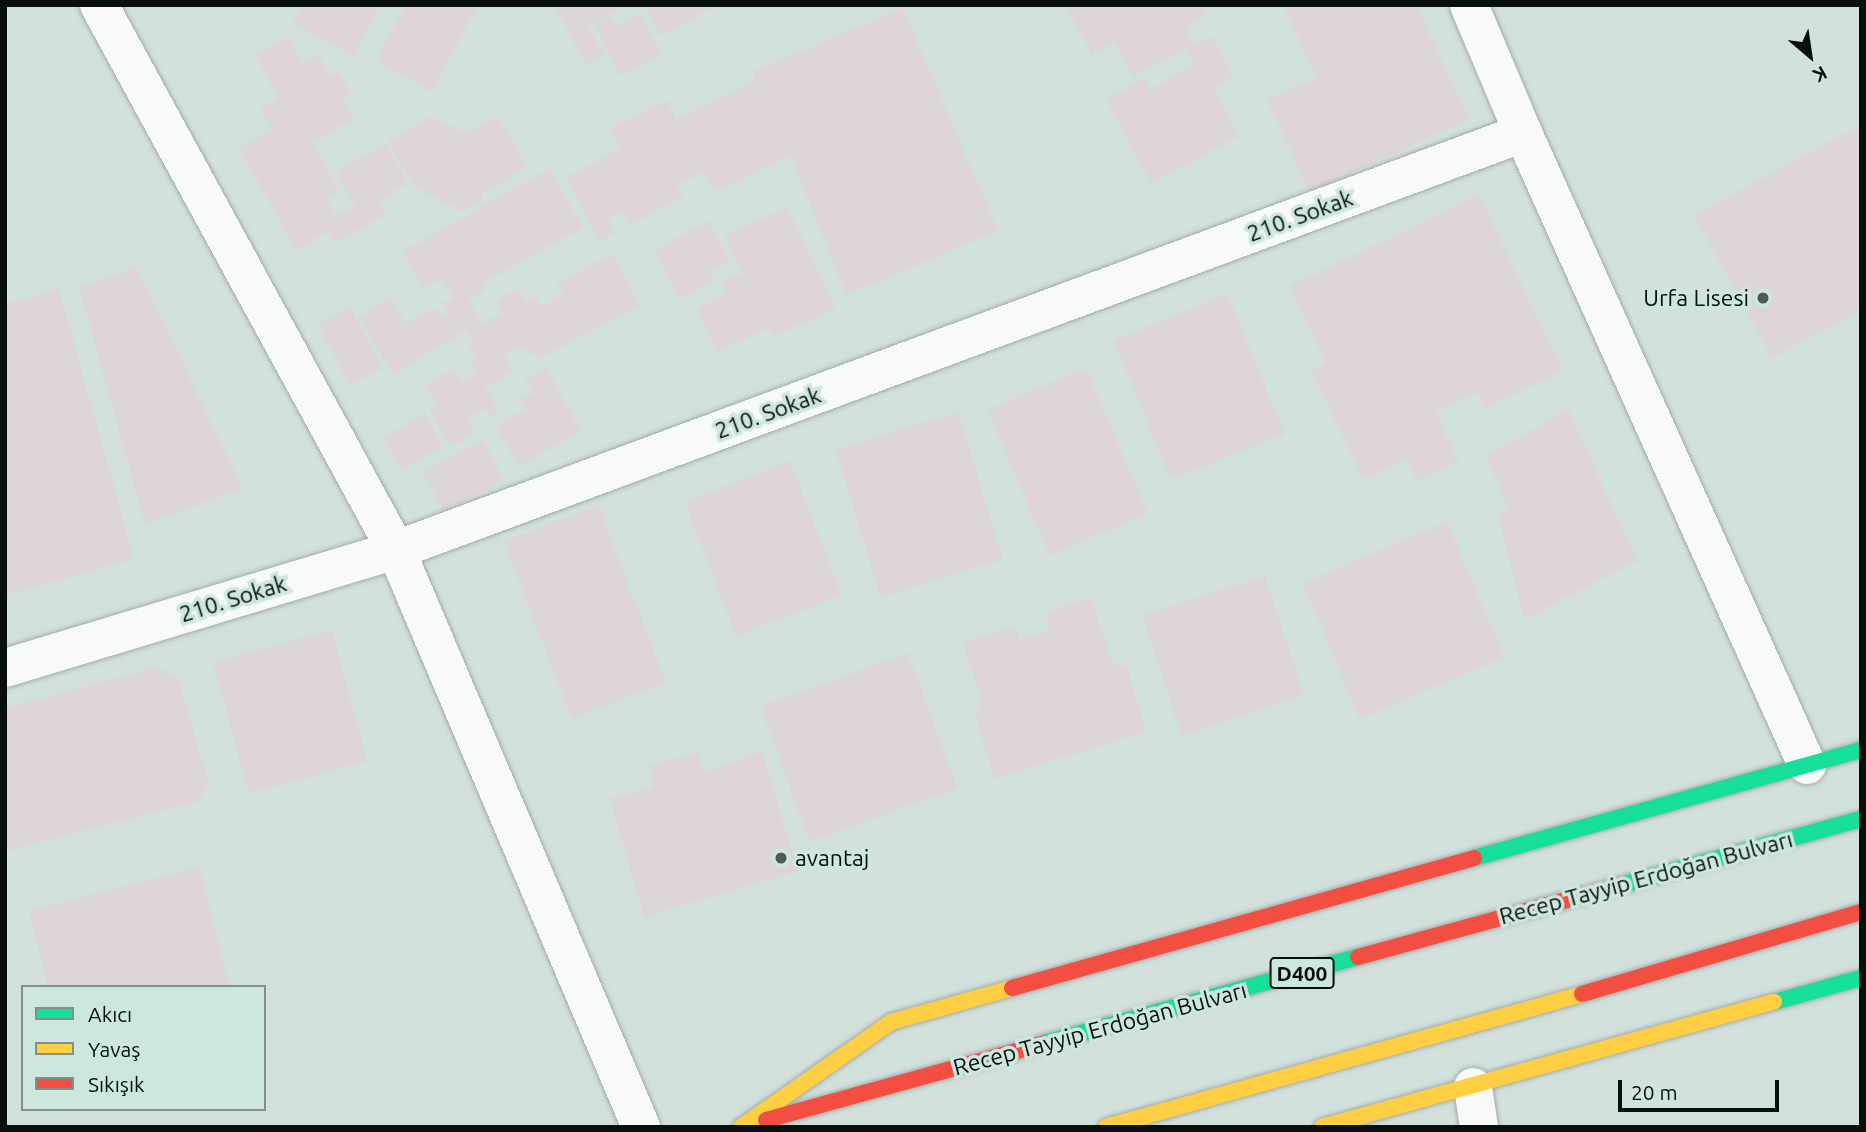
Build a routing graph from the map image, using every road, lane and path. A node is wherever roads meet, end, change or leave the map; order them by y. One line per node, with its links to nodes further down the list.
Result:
1 (99, 5): 4 (street)
2 (1469, 5): 3 (street)
3 (1522, 134): 4 (street, 210. Sokak); 7 (street)
4 (396, 550): 5 (street, 210. Sokak); 12 (street)
5 (5, 668)
6 (1861, 750): 7 (highway)
7 (1807, 765): 13 (highway)
8 (1861, 819): 13 (highway, Recep Tayyip Erdoğan Bulvarı / D400)
9 (1861, 912): 14 (highway)
10 (1861, 978): 11 (highway)
11 (1474, 1087): 15 (highway); 16 (street)
12 (641, 1127)
13 (742, 1127)
14 (1107, 1127)
15 (1322, 1127)
16 (1479, 1127)

